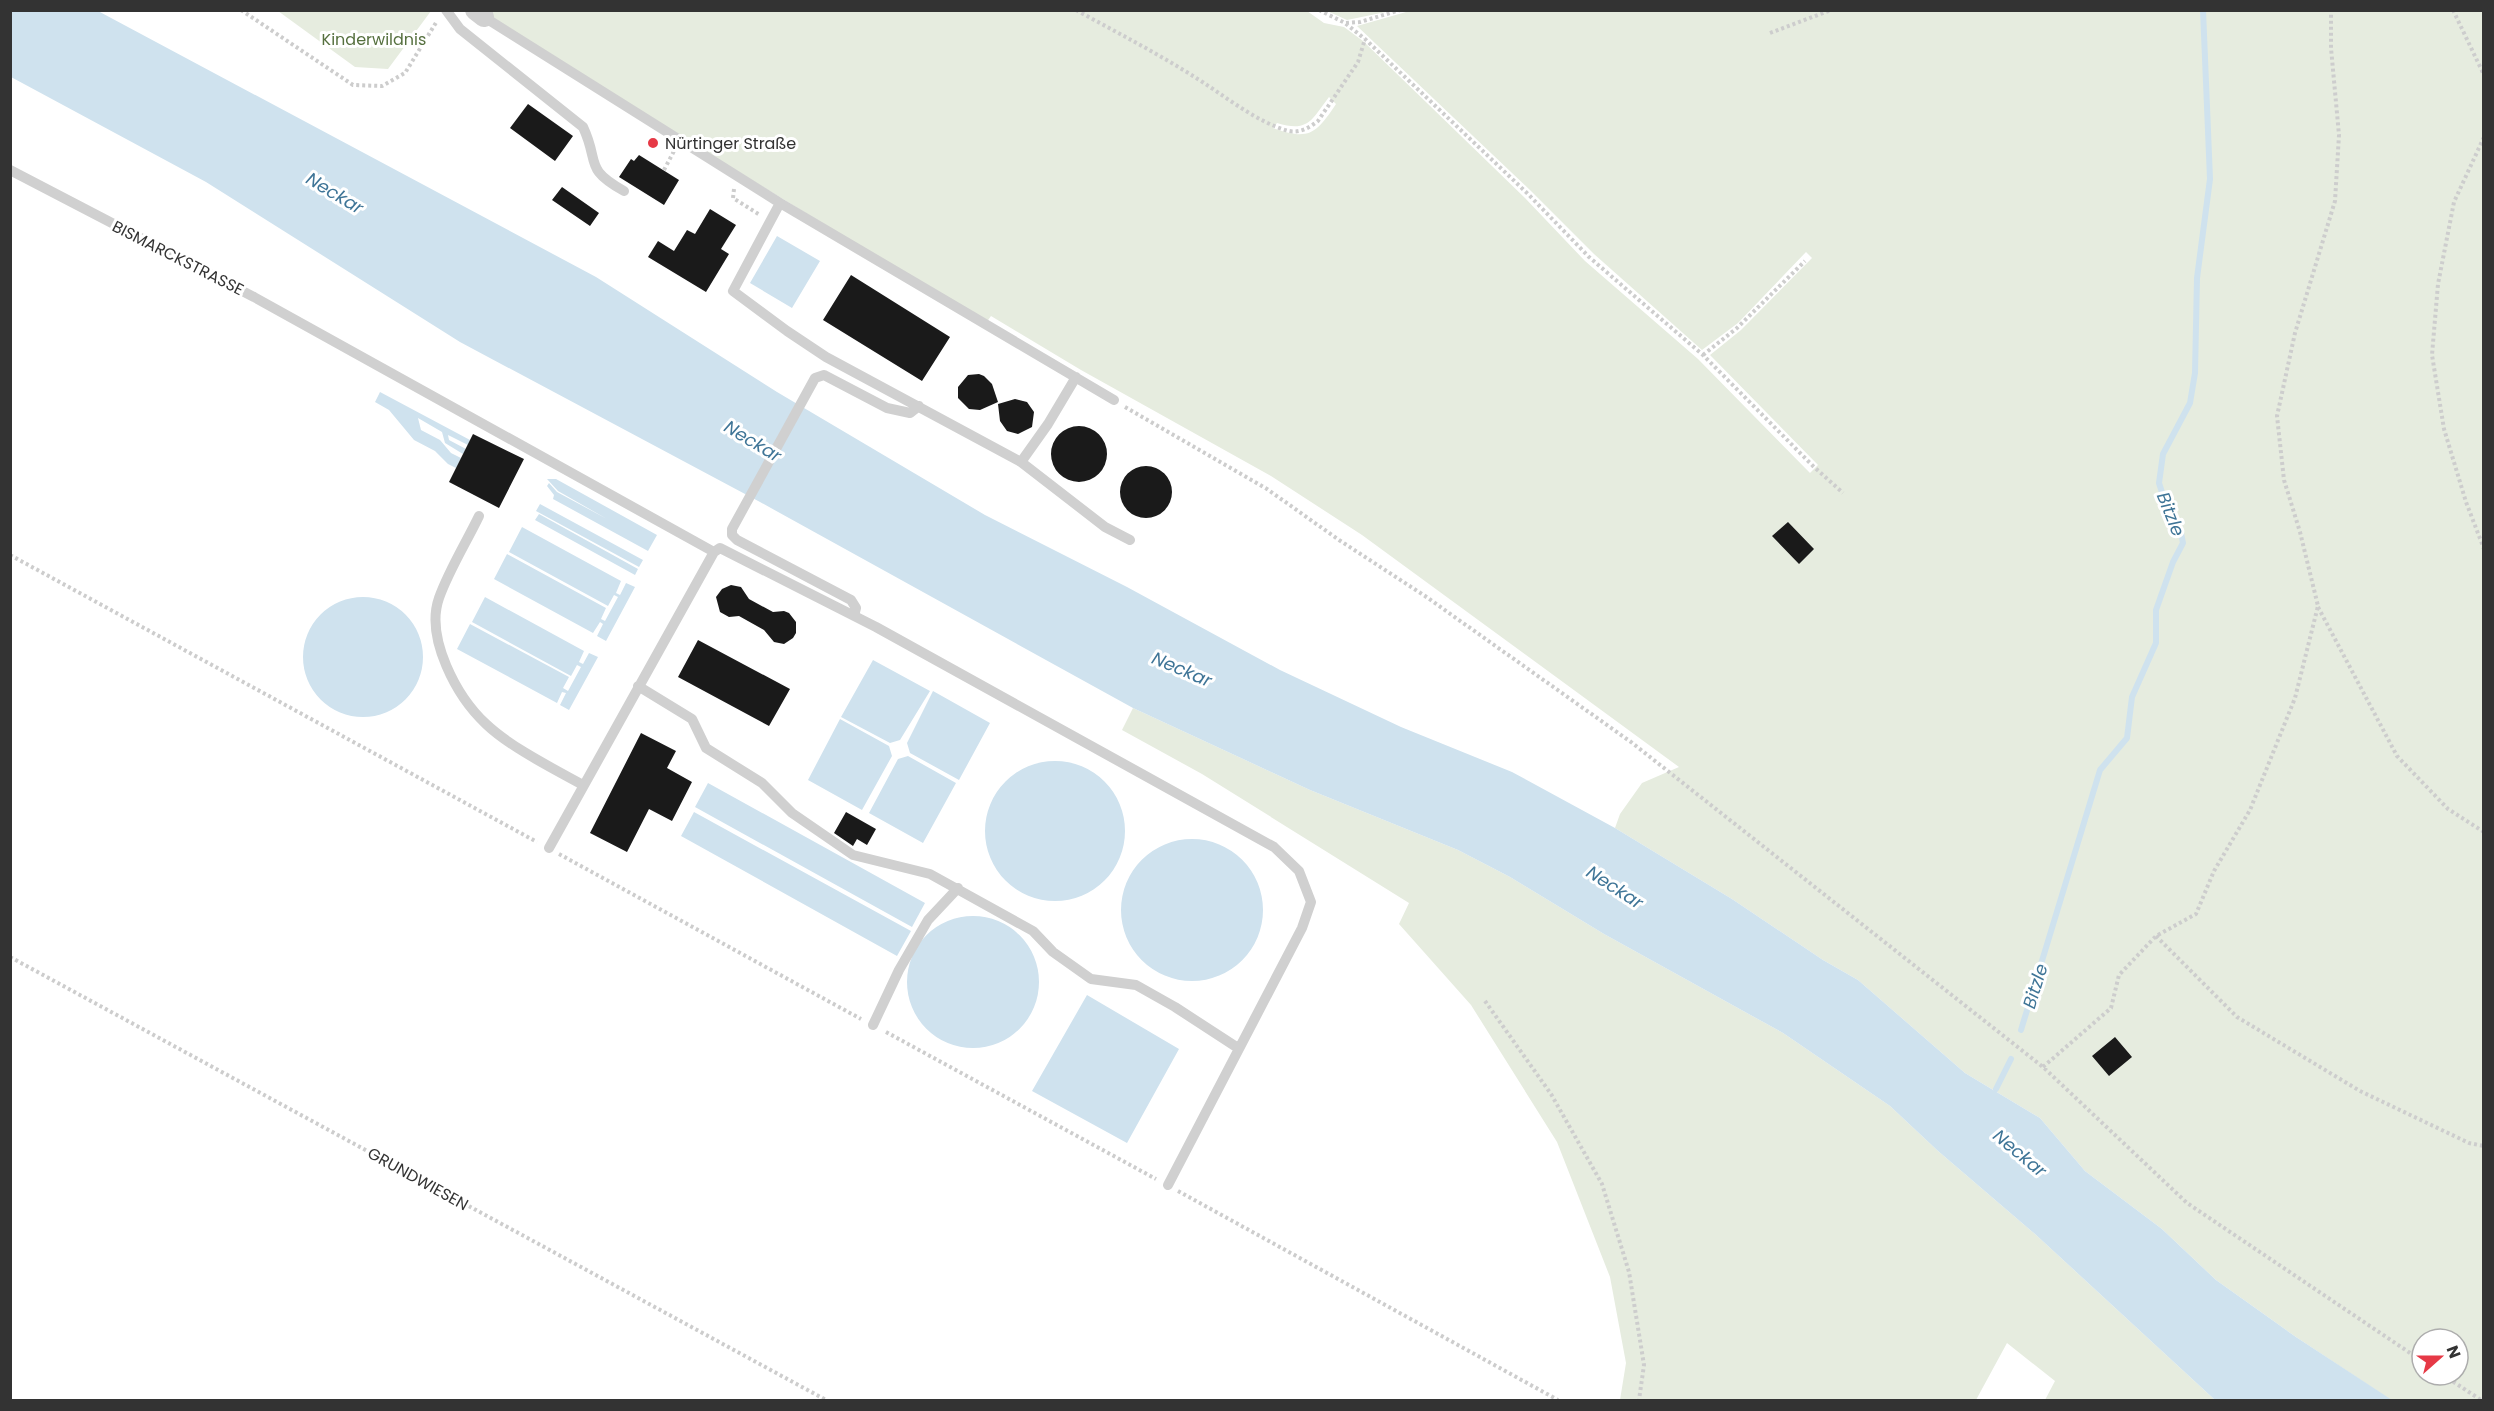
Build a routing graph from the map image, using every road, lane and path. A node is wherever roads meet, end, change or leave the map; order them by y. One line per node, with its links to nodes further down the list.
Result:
1 (241, 10): 10 (path)
2 (446, 10): 18 (lane)
3 (1076, 10): 13 (path)
4 (1319, 10): 11 (path)
5 (1400, 10): 11 (path)
6 (1831, 10): 12 (path)
7 (2331, 10): 33 (path)
8 (2453, 10): 14 (path)
9 (480, 14): 17 (lane)
10 (438, 19)
11 (1345, 23): 13 (path)
12 (1770, 33)
13 (1365, 39): 22 (path)
14 (2484, 75)
15 (2484, 137): 30 (path)
16 (10, 170): 31 (lane, BISMARCKSTRASSE)
17 (739, 177): 19 (lane); 20 (path)
18 (624, 191)
19 (780, 203): 20 (lane); 23 (lane)
20 (770, 222): 25 (lane)
21 (1805, 261): 22 (path)
22 (1703, 355): 27 (path)
23 (1076, 377): 24 (lane); 26 (lane)
24 (1114, 400): 45 (path)
25 (919, 406): 26 (lane); 34 (lane)
26 (1021, 462): 29 (lane)
27 (1843, 493)
28 (479, 516): 36 (lane)
29 (1130, 540)
30 (2484, 549)
31 (714, 552): 34 (lane, BISMARCKSTRASSE); 35 (lane)
32 (10, 555): 38 (path)
33 (2318, 606): 37 (path); 40 (path)
34 (854, 616): 44 (lane)
35 (638, 686): 36 (lane); 39 (lane)
36 (583, 785): 38 (lane)
37 (2484, 832)
38 (549, 848): 43 (path)
39 (958, 888): 43 (lane); 44 (lane)
40 (2156, 936): 45 (path); 46 (path)
41 (10, 957): 50 (path, GRUNDWIESEN)
42 (1485, 1001): 52 (path)
43 (873, 1025): 47 (path)
44 (1238, 1048): 47 (lane)
45 (2043, 1067): 48 (path)
46 (2484, 1146)
47 (1168, 1185): 51 (path)
48 (2410, 1353)
49 (2461, 1387): 53 (path)
50 (826, 1401)
51 (1558, 1401)
52 (1639, 1401)
53 (2481, 1401)

